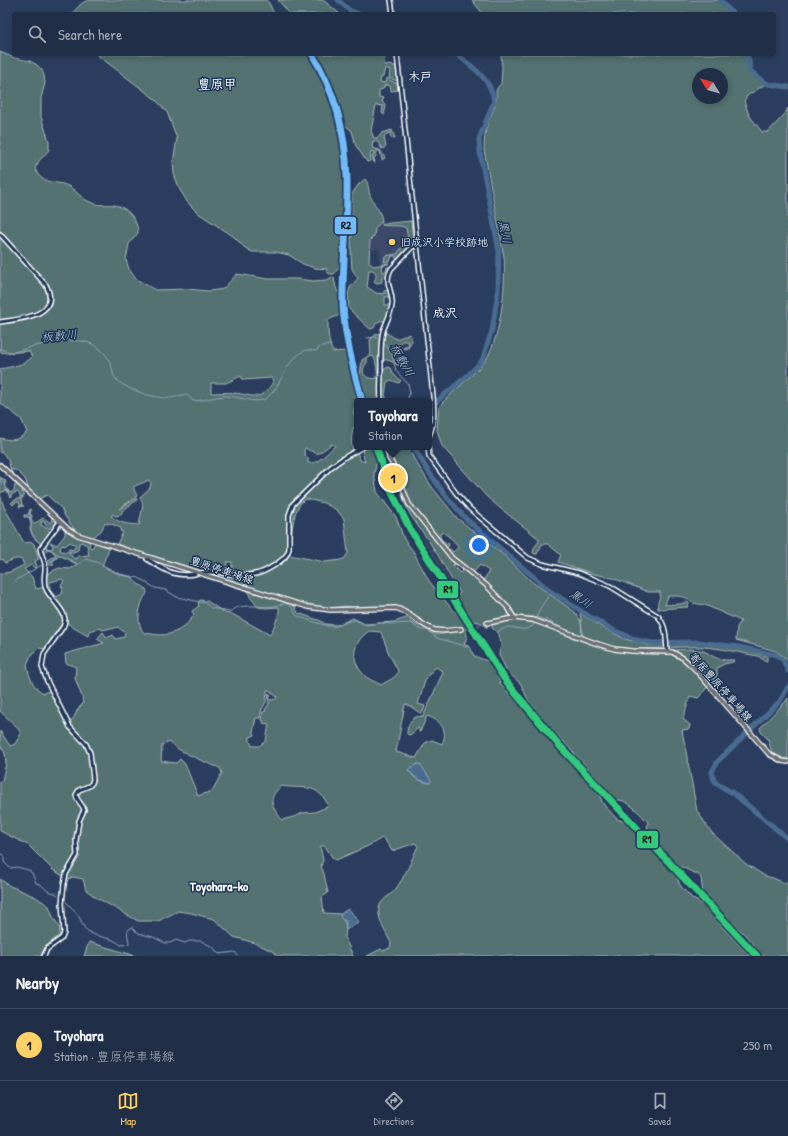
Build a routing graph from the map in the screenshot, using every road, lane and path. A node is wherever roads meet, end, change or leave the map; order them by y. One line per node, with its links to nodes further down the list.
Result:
1 (391, 0): 2 (street)
2 (393, 12)
3 (397, 56): 5 (street)
4 (0, 234): 6 (street)
5 (416, 243): 7 (street); 8 (street)
6 (0, 322)
7 (381, 398)
8 (432, 429)
9 (358, 450): 15 (street)
10 (388, 450): 17 (main road)
11 (429, 450): 20 (street)
12 (0, 465): 13 (main road, 豊原停車場線)
13 (60, 522): 15 (main road, 豊原停車場線); 22 (street)
14 (147, 560): 16 (street)
15 (200, 573): 19 (main road, 豊原停車場線)
16 (195, 574)
17 (514, 618): 18 (main road); 20 (main road, 寄居豊原停車場線)
18 (487, 623)
19 (461, 629)
20 (667, 650): 21 (main road, 寄居豊原停車場線)
21 (788, 762)
22 (44, 956)

